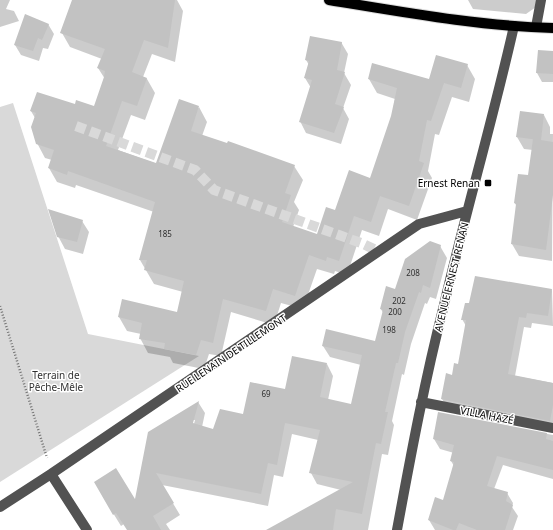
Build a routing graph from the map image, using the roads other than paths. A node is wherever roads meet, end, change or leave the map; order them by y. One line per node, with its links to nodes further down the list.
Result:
1 (329, 0): 3 (main road)
2 (541, 0): 4 (street)
3 (514, 26): 4 (main road); 6 (street, AVENUE ERNEST RENAN)
4 (536, 27): 5 (main road)
5 (553, 28)
6 (467, 211): 7 (street, AVENUE ERNEST RENAN); 9 (street, RUE LENAIN DE TILLEMONT)
7 (420, 402): 8 (street, VILLA HAZÉ); 12 (street, AVENUE ERNEST RENAN)
8 (553, 428)
9 (51, 474): 10 (street, RUE LENAIN DE TILLEMONT); 11 (street)
10 (0, 507)
11 (87, 530)
12 (396, 530)

